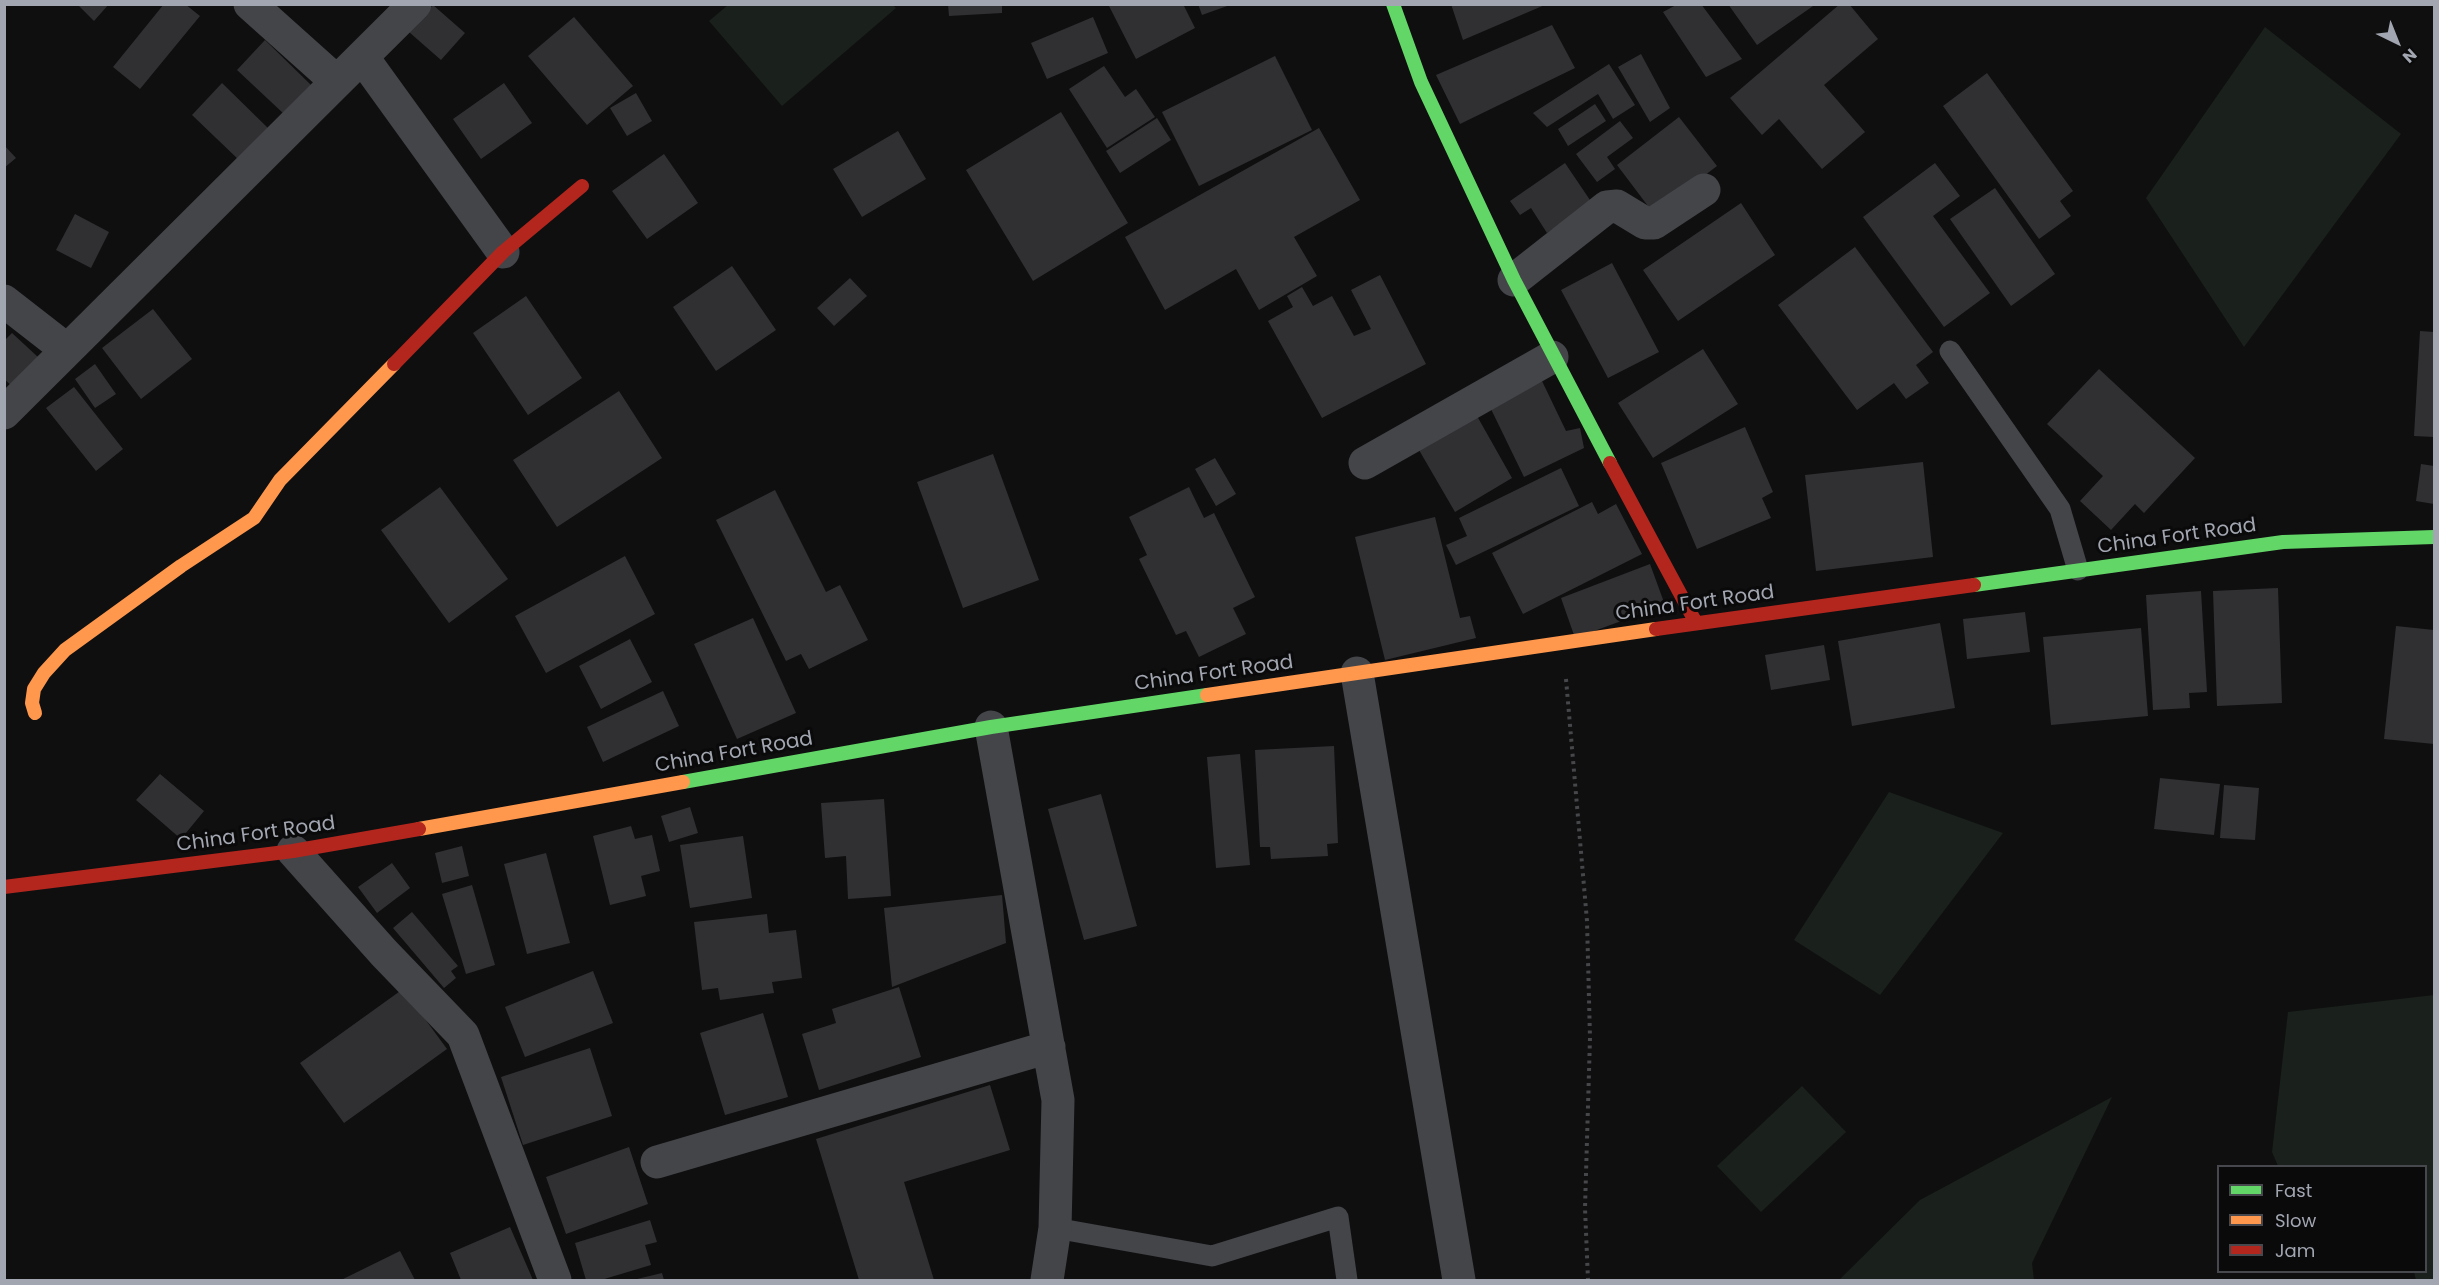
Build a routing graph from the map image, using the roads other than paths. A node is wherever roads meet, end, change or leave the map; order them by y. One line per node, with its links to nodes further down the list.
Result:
1 (250, 4): 5 (street)
2 (415, 4): 4 (street)
3 (1393, 4): 9 (street)
4 (363, 58): 5 (street); 8 (street)
5 (336, 81): 11 (street)
6 (582, 186): 8 (street)
7 (1704, 190): 9 (street)
8 (503, 252): 20 (street)
9 (1514, 280): 13 (street)
10 (4, 301): 11 (street)
11 (67, 350): 14 (street)
12 (1950, 351): 17 (lane)
13 (1552, 357): 15 (street); 18 (street)
14 (4, 413)
15 (1365, 463)
16 (2434, 537): 17 (street, China Fort Road)
17 (2078, 570): 18 (street, China Fort Road)
18 (1696, 623): 19 (street, China Fort Road)
19 (1357, 673): 21 (street, China Fort Road); 30 (street)
20 (35, 713)
21 (991, 727): 22 (street, China Fort Road); 24 (street)
22 (293, 851): 23 (street, China Fort Road); 27 (street)
23 (4, 886)
24 (1049, 1047): 25 (street); 26 (street)
25 (657, 1162)
26 (1055, 1228): 28 (street); 29 (lane)
27 (555, 1281)
28 (1047, 1281)
29 (1347, 1281)
30 (1459, 1281)

